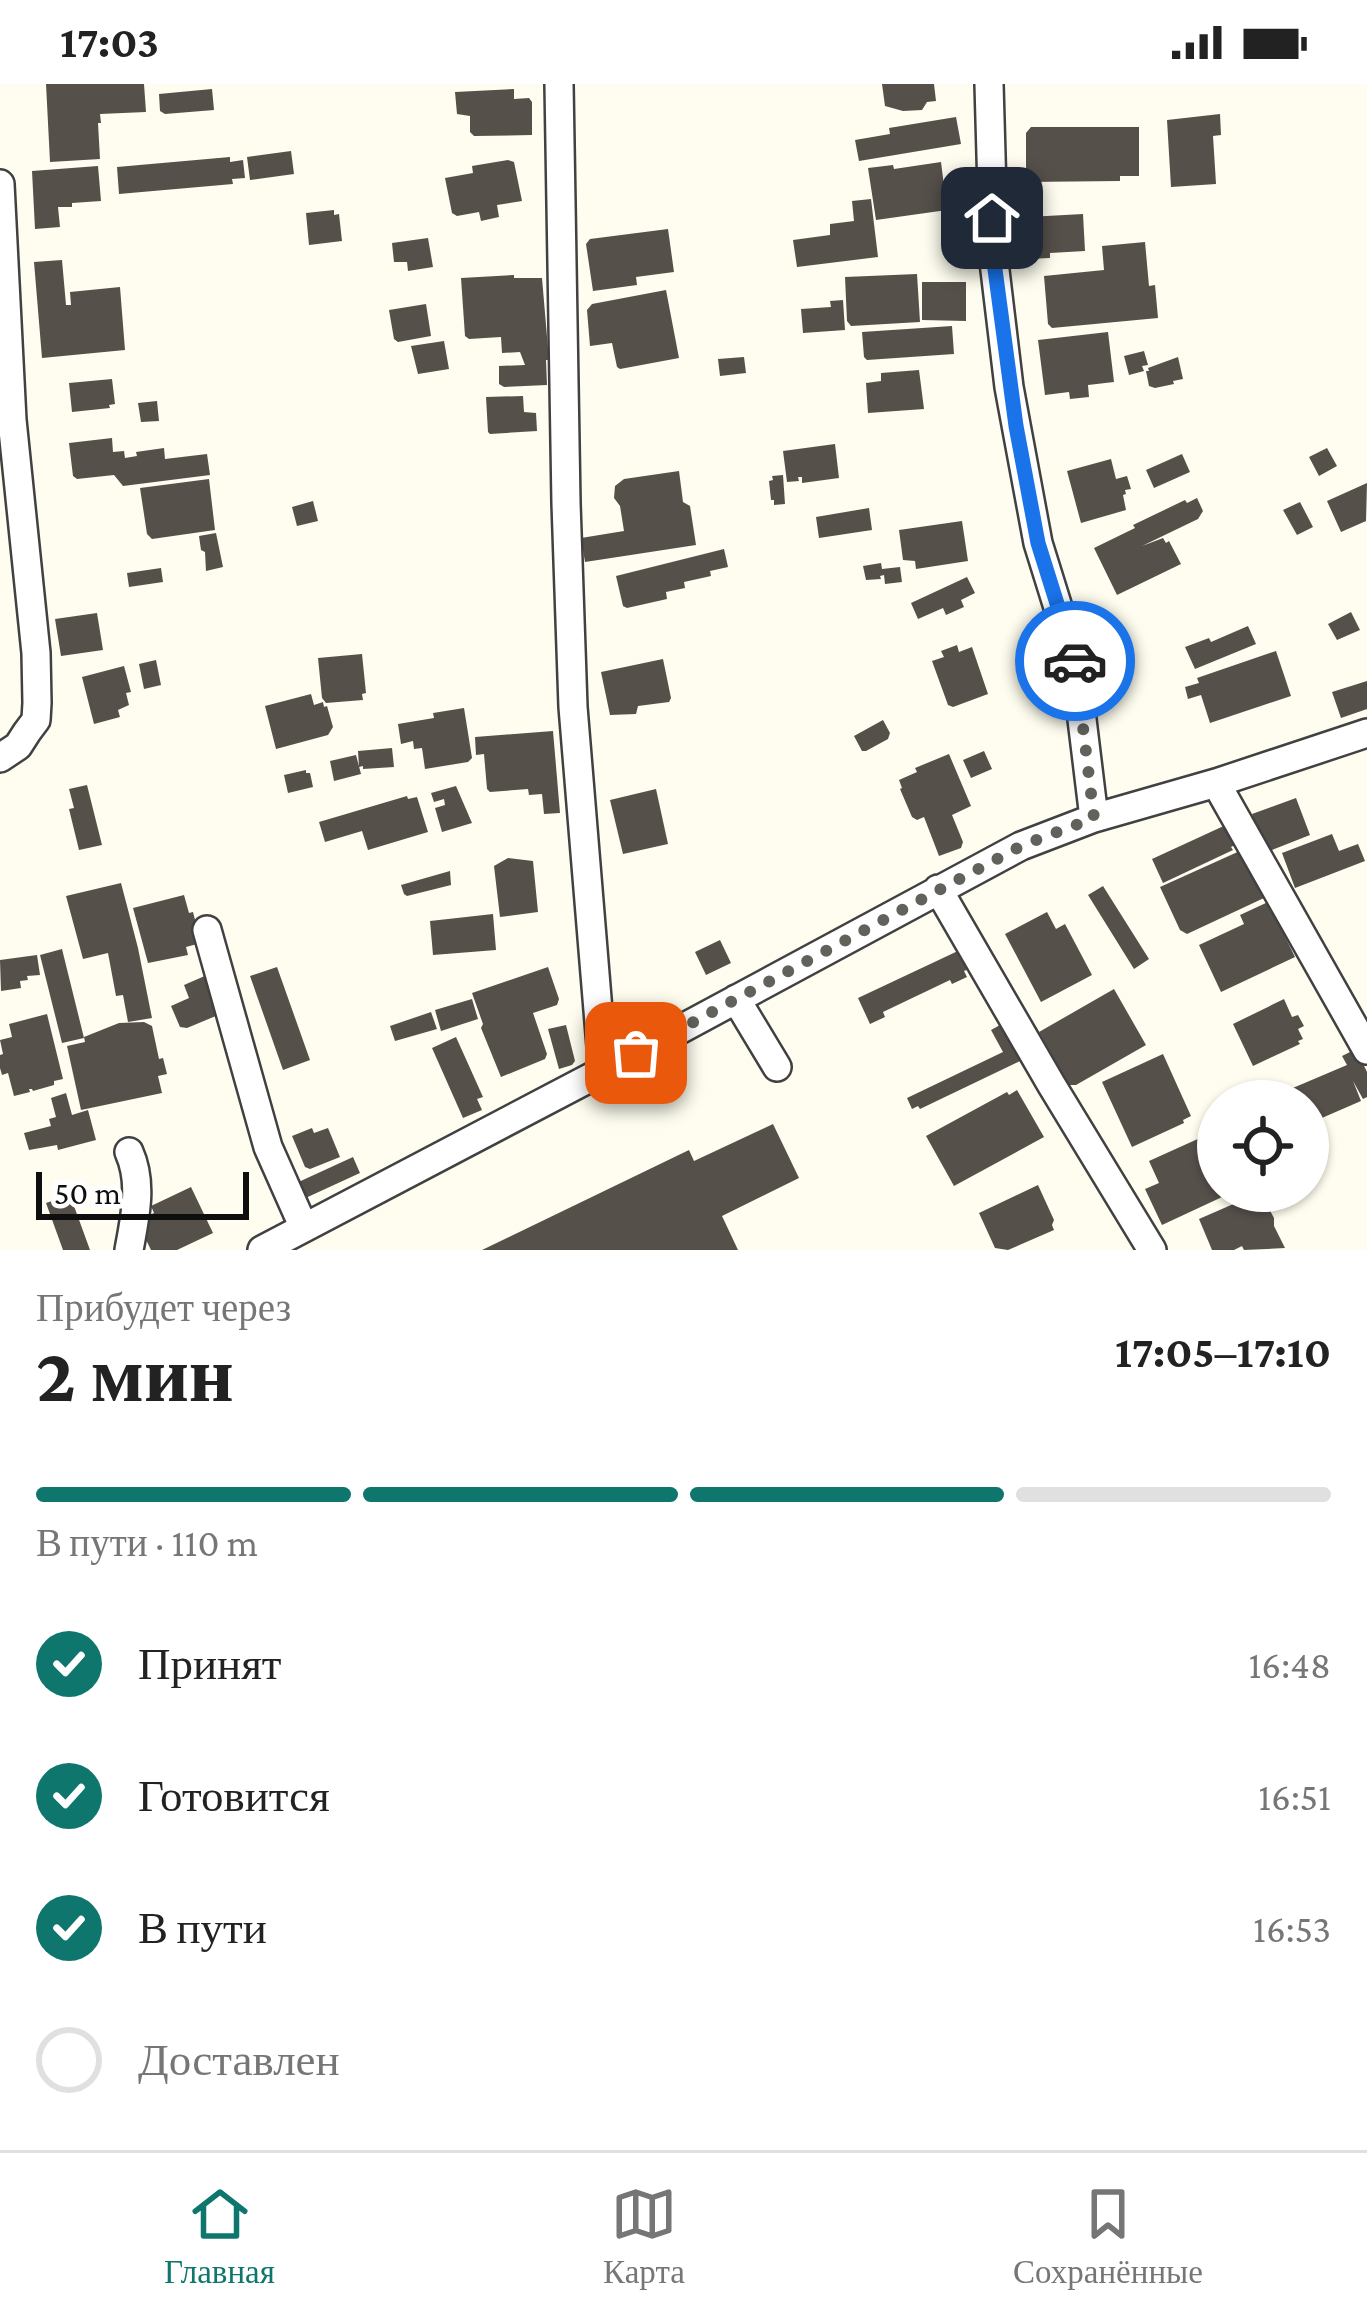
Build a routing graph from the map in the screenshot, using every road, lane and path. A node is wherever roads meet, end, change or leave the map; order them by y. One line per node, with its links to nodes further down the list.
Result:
1 (559, 84): 13 (street)
2 (988, 84): 7 (street)
3 (0, 184): 5 (street)
4 (1367, 733): 6 (street)
5 (0, 758)
6 (1216, 783): 7 (street); 11 (street)
7 (1094, 818): 8 (street)
8 (938, 889): 10 (street); 18 (street)
9 (207, 930): 15 (street)
10 (736, 999): 12 (street); 13 (street)
11 (1367, 1050)
12 (777, 1067)
13 (603, 1071): 15 (street)
14 (129, 1152): 16 (street)
15 (304, 1228): 17 (street)
16 (129, 1250)
17 (262, 1250)
18 (1152, 1250)

